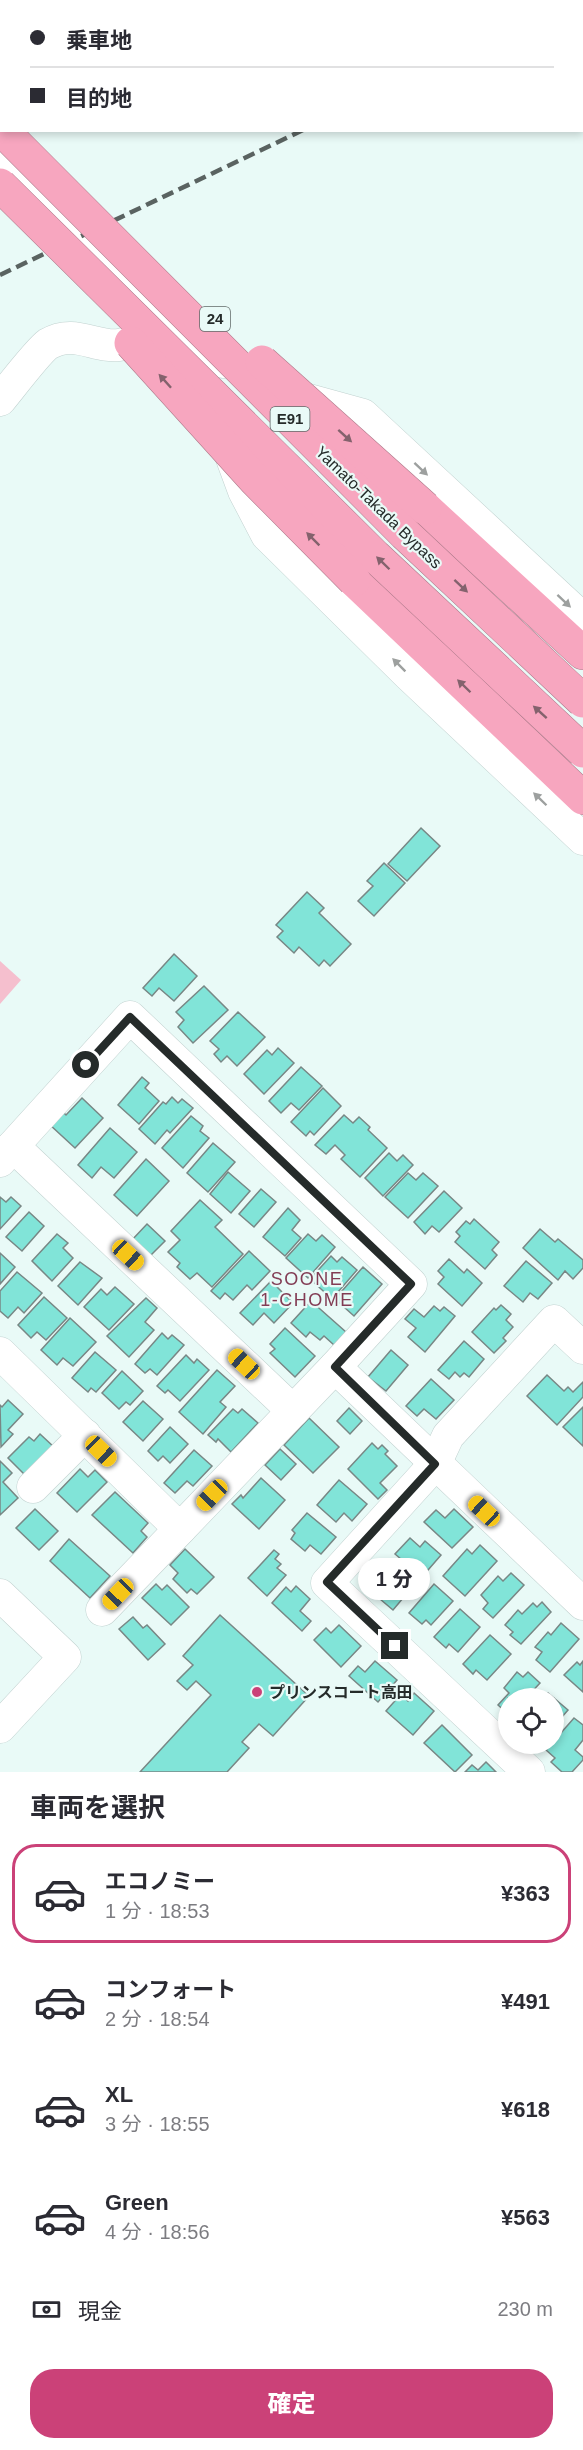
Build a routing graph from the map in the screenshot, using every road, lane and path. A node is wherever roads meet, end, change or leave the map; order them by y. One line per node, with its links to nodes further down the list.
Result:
1 (5, 132): 8 (highway, 24, one-way to 8, bridge)
2 (5, 132): 9 (highway, Yamato-Takada Bypass / E91, one-way to 9, bridge)
3 (2, 164): 5 (street); 10 (highway, E91, one-way to 3, bridge)
4 (0, 195): 11 (highway, one-way to 4, bridge)
5 (156, 318): 6 (street); 7 (street, one-way to 7); 12 (street, one-way to 5)
6 (0, 400)
7 (583, 619)
8 (583, 653)
9 (583, 701)
10 (583, 751)
11 (583, 798)
12 (583, 839)
13 (7, 1154): 15 (street); 17 (street)
14 (583, 1348): 19 (street)
15 (335, 1367): 17 (street); 19 (street)
16 (5, 1369): 18 (street)
17 (293, 1411): 21 (street)
18 (85, 1436): 20 (street); 21 (street)
19 (435, 1464): 23 (street); 26 (street)
20 (33, 1487)
21 (180, 1528): 24 (street)
22 (0, 1595): 25 (street)
23 (583, 1604)
24 (102, 1610)
25 (0, 1727)
26 (530, 1772)

